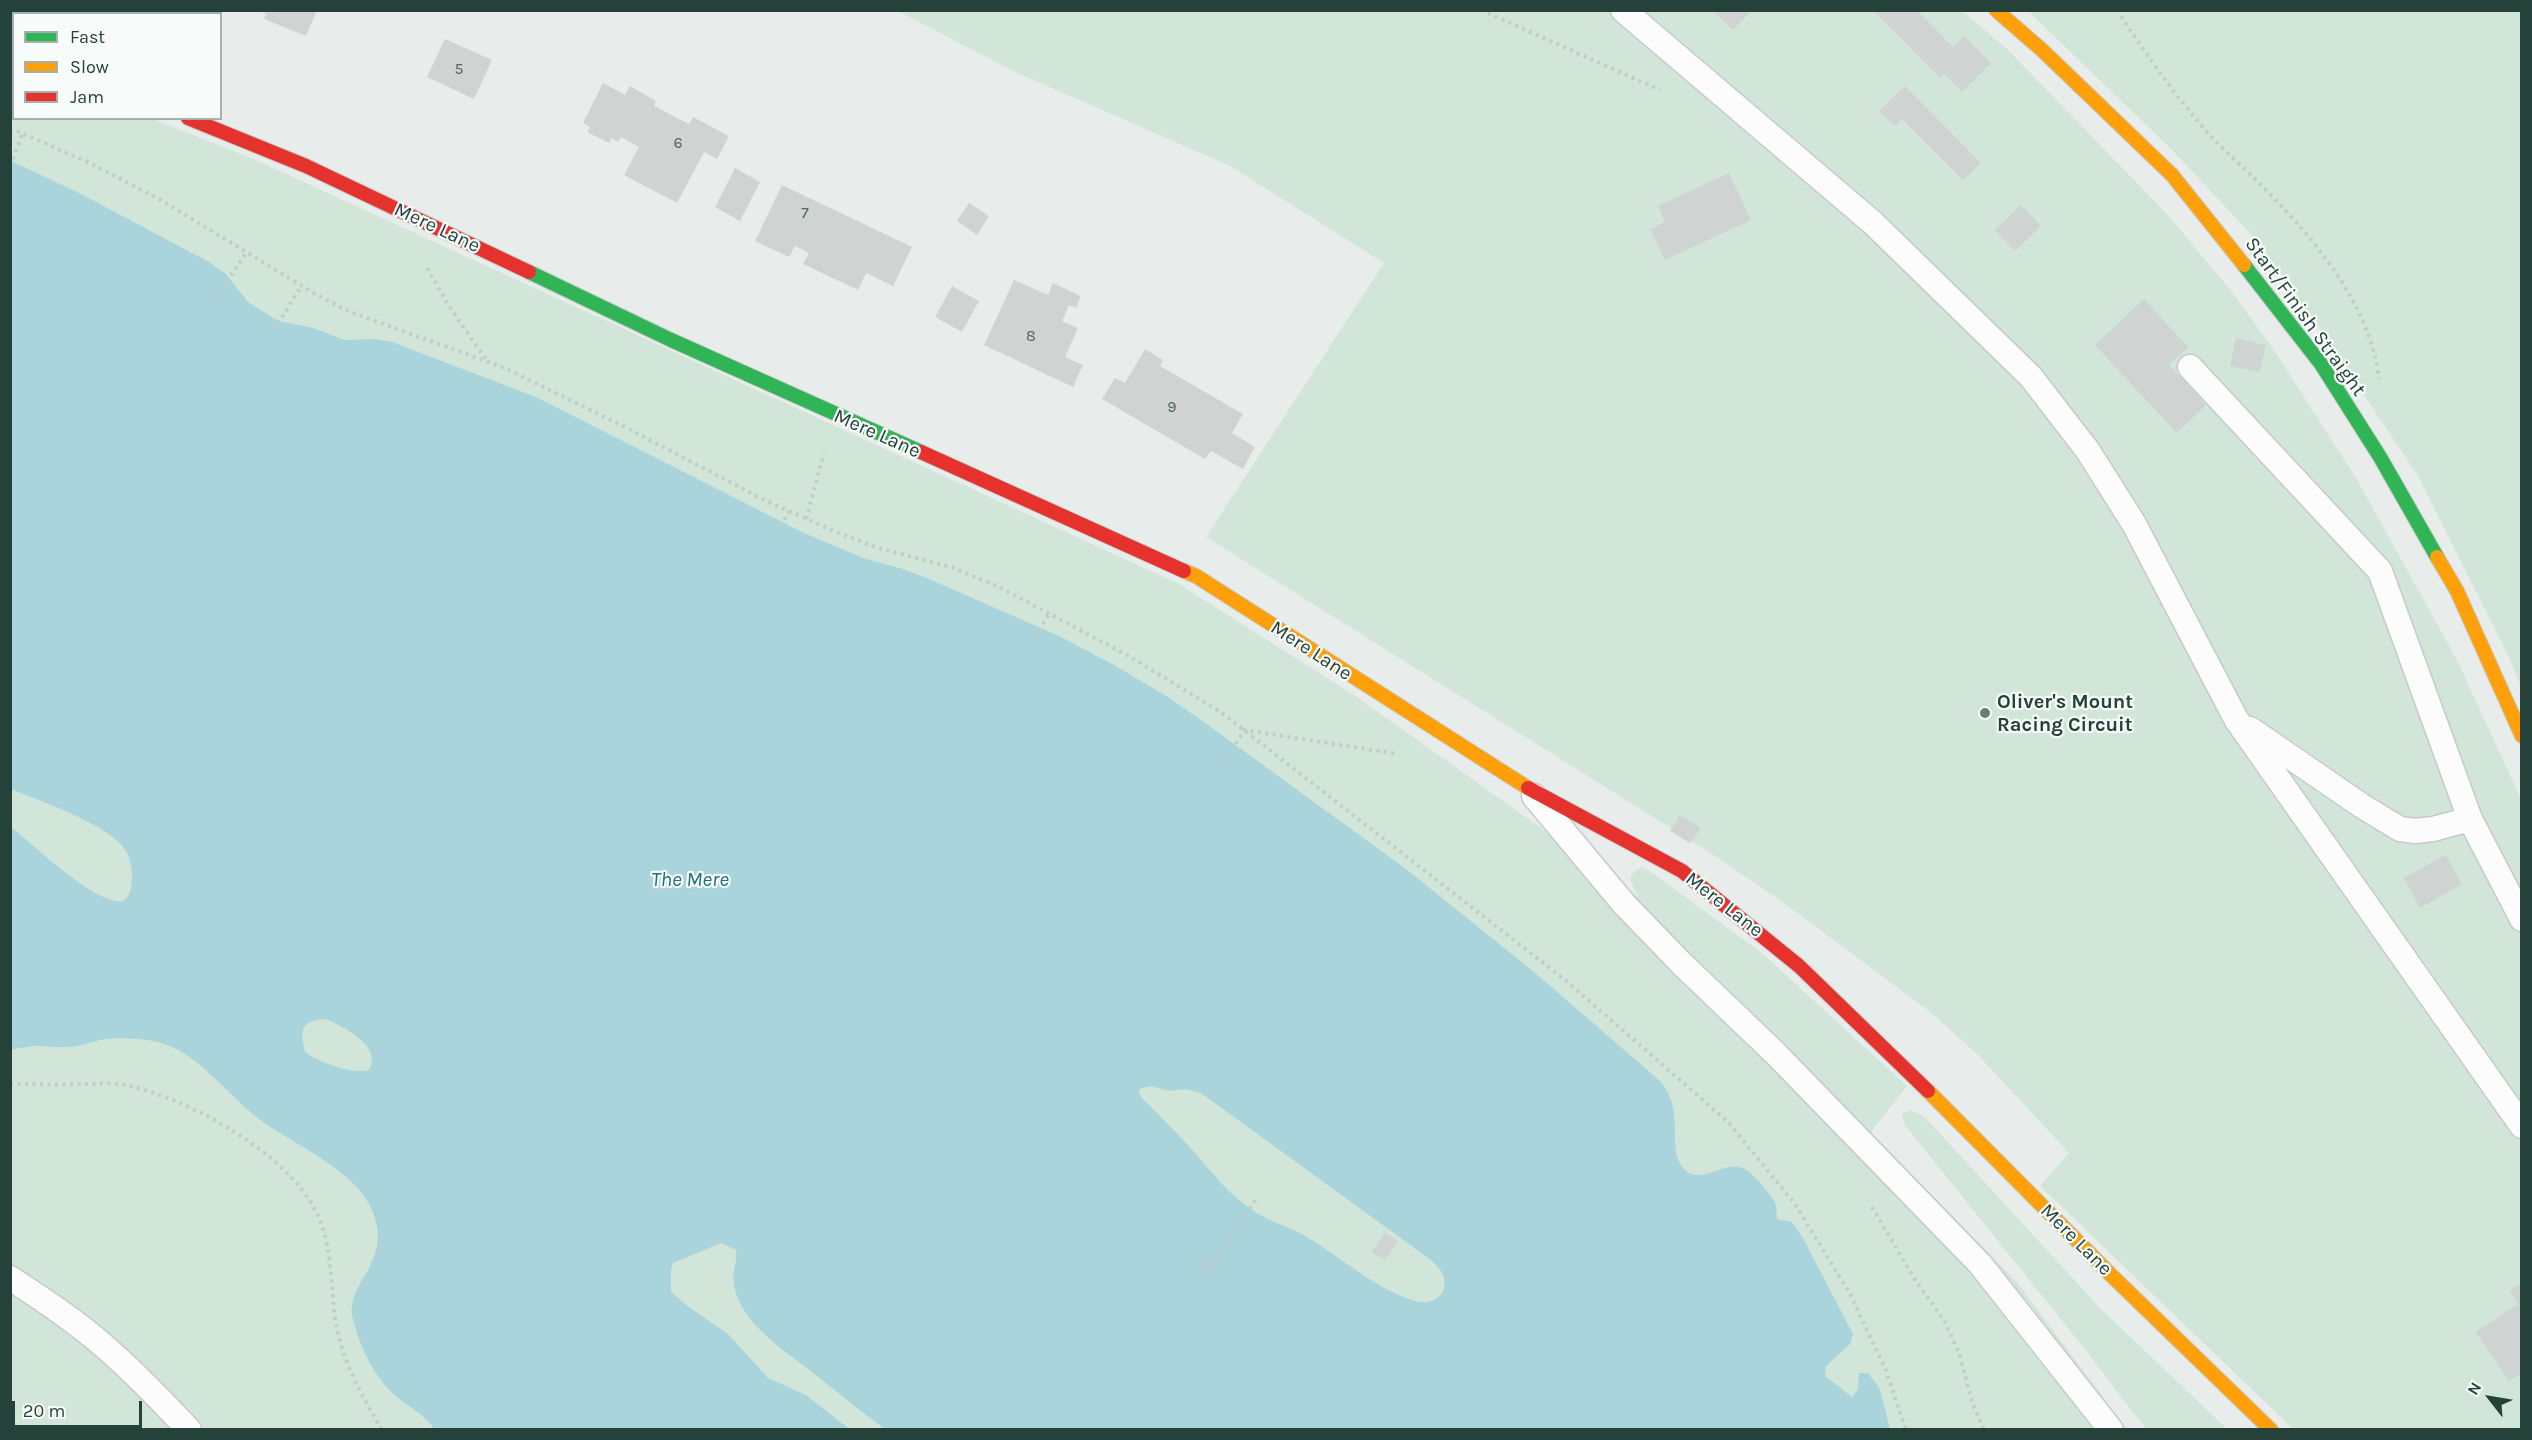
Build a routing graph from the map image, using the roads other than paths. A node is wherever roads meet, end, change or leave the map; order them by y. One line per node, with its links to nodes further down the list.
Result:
1 (1623, 10): 5 (lane)
2 (1996, 10): 6 (street, Start/Finish Straight)
3 (193, 120): 7 (street, Mere Lane)
4 (2190, 367): 8 (lane)
5 (2236, 720): 8 (lane); 10 (lane)
6 (2522, 736)
7 (1526, 787): 13 (lane); 14 (street, Mere Lane)
8 (2470, 819): 9 (lane)
9 (2522, 920)
10 (2522, 1126)
11 (10, 1278): 12 (lane)
12 (189, 1430)
13 (2111, 1430)
14 (2271, 1430)

